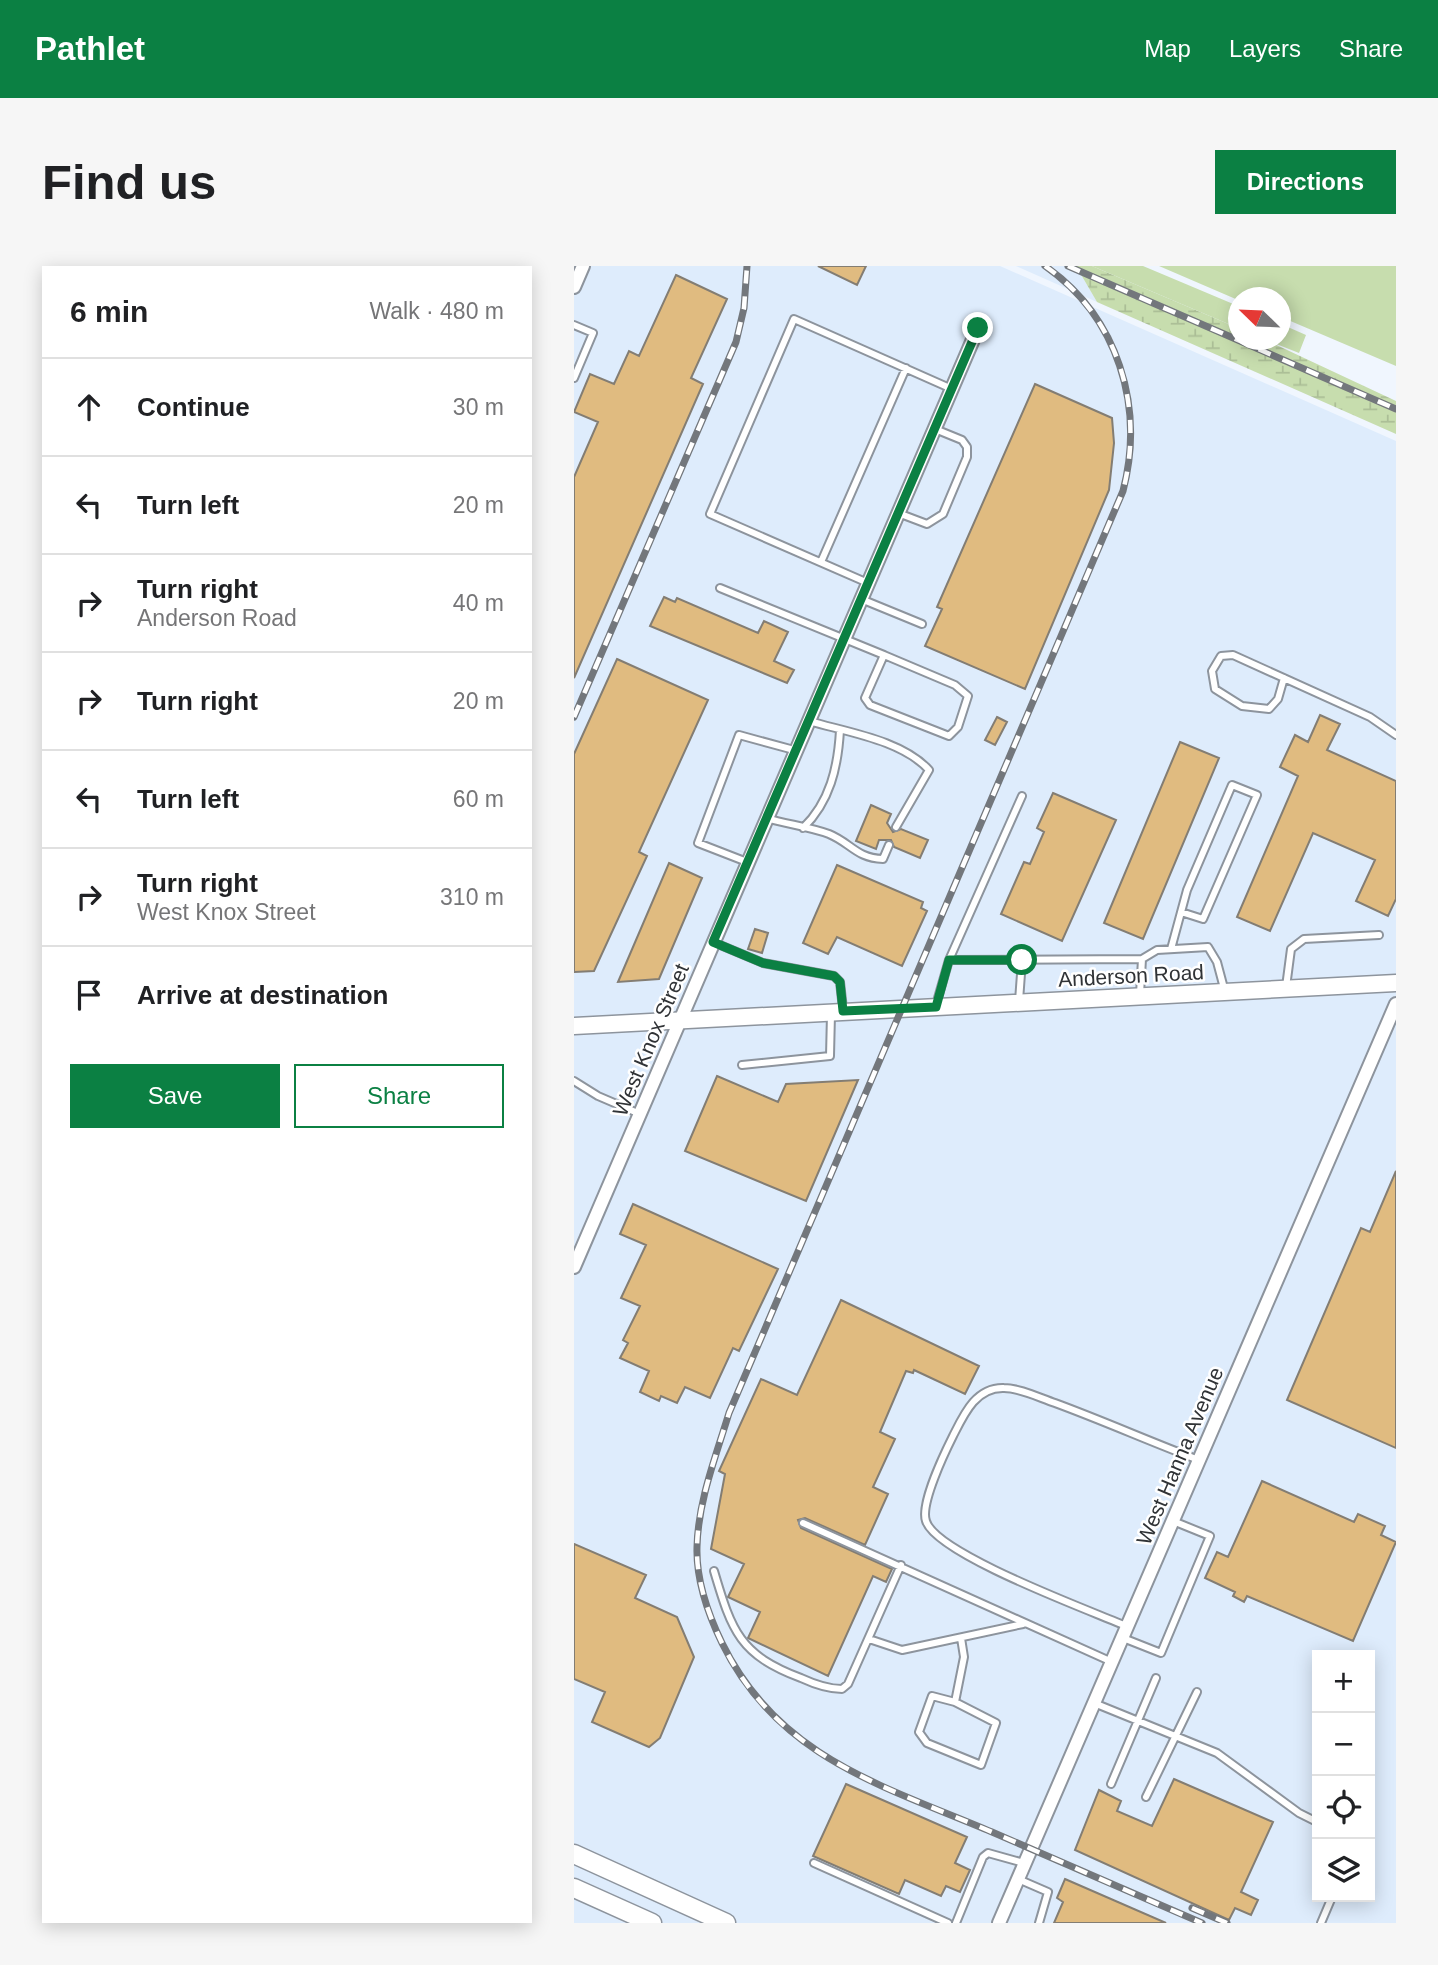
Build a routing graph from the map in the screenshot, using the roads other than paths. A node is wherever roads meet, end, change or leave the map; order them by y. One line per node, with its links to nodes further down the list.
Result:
1 (574, 325): 4 (lane)
2 (978, 328): 5 (street, West Knox Street)
3 (906, 369): 5 (lane); 8 (lane); 8 (lane)
4 (574, 378)
5 (952, 388): 6 (street, West Knox Street)
6 (934, 429): 7 (street, West Knox Street); 7 (lane)
7 (898, 513): 9 (street, West Knox Street)
8 (821, 562): 9 (lane)
9 (868, 583): 11 (street, West Knox Street)
10 (720, 588): 13 (lane)
11 (861, 599): 12 (lane); 13 (street, West Knox Street)
12 (922, 624)
13 (844, 638): 14 (lane); 16 (street, West Knox Street)
14 (884, 655): 14 (lane)
15 (1284, 678): 15 (lane); 18 (lane)
16 (807, 721): 17 (lane); 19 (street, West Knox Street)
17 (840, 730): 22 (lane); 23 (lane)
18 (1396, 735)
19 (794, 750): 21 (street, West Knox Street); 25 (lane)
20 (1022, 796): 31 (lane)
21 (765, 818): 23 (lane); 25 (street, West Knox Street)
22 (897, 827)
23 (803, 828): 24 (lane)
24 (889, 845)
25 (747, 862): 28 (street, West Knox Street)
26 (1181, 912): 26 (lane); 29 (lane)
27 (1379, 935): 34 (lane)
28 (713, 942): 40 (lane); 41 (street, West Knox Street)
29 (1171, 949): 30 (lane); 35 (lane)
30 (1142, 959): 32 (lane); 36 (lane)
31 (949, 960): 32 (lane); 39 (lane)
32 (1022, 960): 37 (lane)
33 (1396, 983): 34 (street, Anderson Road)
34 (1286, 989): 35 (street, Anderson Road)
35 (1225, 992): 36 (street, Anderson Road)
36 (1140, 996): 37 (street, Anderson Road)
37 (1019, 1003): 39 (street, Anderson Road)
38 (1396, 1004): 42 (street, West Hanna Avenue)
39 (936, 1007): 40 (street, Anderson Road)
40 (837, 1011): 41 (street, Anderson Road); 44 (lane)
41 (682, 1018): 43 (street, Anderson Road); 46 (street, West Knox Street)
42 (1393, 1020): 48 (street, West Hanna Avenue)
43 (574, 1026)
44 (742, 1065)
45 (574, 1081): 46 (lane)
46 (640, 1114): 47 (street, West Knox Street)
47 (574, 1267)
48 (1199, 1460): 49 (street, West Hanna Avenue); 54 (lane)
49 (1173, 1521): 54 (street, West Hanna Avenue); 54 (lane)
50 (803, 1522): 51 (lane)
51 (901, 1565): 53 (lane); 56 (lane)
52 (714, 1571): 56 (lane)
53 (1023, 1624): 55 (lane); 57 (lane)
54 (1125, 1632): 57 (street, West Hanna Avenue)
55 (961, 1638): 56 (lane); 60 (lane)
56 (869, 1639)
57 (1112, 1662): 61 (street, West Hanna Avenue)
58 (1156, 1678): 62 (lane)
59 (1197, 1692): 63 (lane)
60 (955, 1702): 60 (lane)
61 (1094, 1703): 62 (lane); 69 (street, West Hanna Avenue)
62 (1138, 1721): 63 (lane); 64 (lane)
63 (1177, 1737): 65 (lane); 66 (lane)
64 (1111, 1784)
65 (1146, 1797)
66 (1312, 1820)
67 (574, 1854): 74 (main road)
68 (814, 1863): 75 (lane)
69 (1024, 1863): 70 (street, West Hanna Avenue); 76 (lane)
70 (1018, 1879): 77 (street, West Hanna Avenue); 78 (lane)
71 (574, 1888): 73 (main road)
72 (1330, 1902): 79 (lane)
73 (652, 1923)
74 (726, 1923)
75 (948, 1923)
76 (956, 1923)
77 (999, 1923)
78 (1039, 1923)
79 (1321, 1923)

